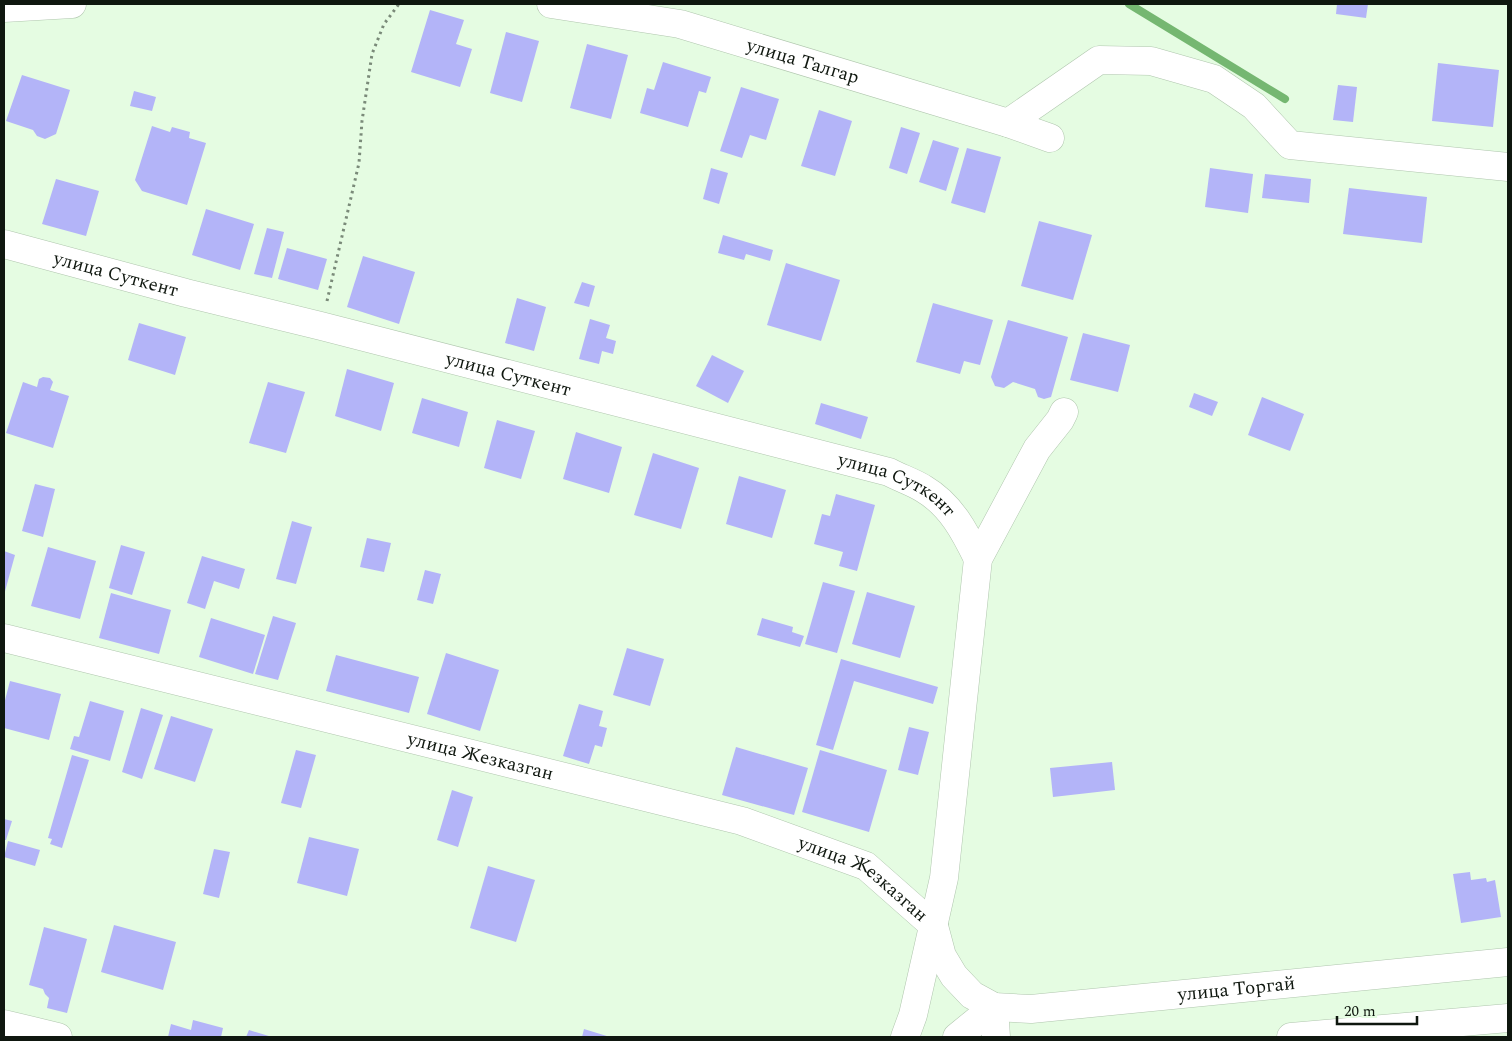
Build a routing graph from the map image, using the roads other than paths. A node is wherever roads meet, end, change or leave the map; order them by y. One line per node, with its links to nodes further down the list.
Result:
1 (72, 4): 3 (street)
2 (551, 4): 4 (street, улица Талгар)
3 (4, 8)
4 (1008, 124): 5 (street, улица Талгар); 6 (street)
5 (1050, 138)
6 (1508, 167)
7 (4, 244): 9 (street, улица Суткент)
8 (1064, 412): 9 (street)
9 (978, 559): 11 (street)
10 (4, 638): 11 (street, улица Жезказган)
11 (934, 926): 13 (street); 17 (street)
12 (1508, 962): 13 (street, улица Торгай)
13 (994, 1007): 18 (street); 19 (street)
14 (1508, 1018): 20 (street)
15 (4, 1024): 16 (street)
16 (58, 1037)
17 (905, 1037)
18 (957, 1037)
19 (996, 1037)
20 (1291, 1037)

